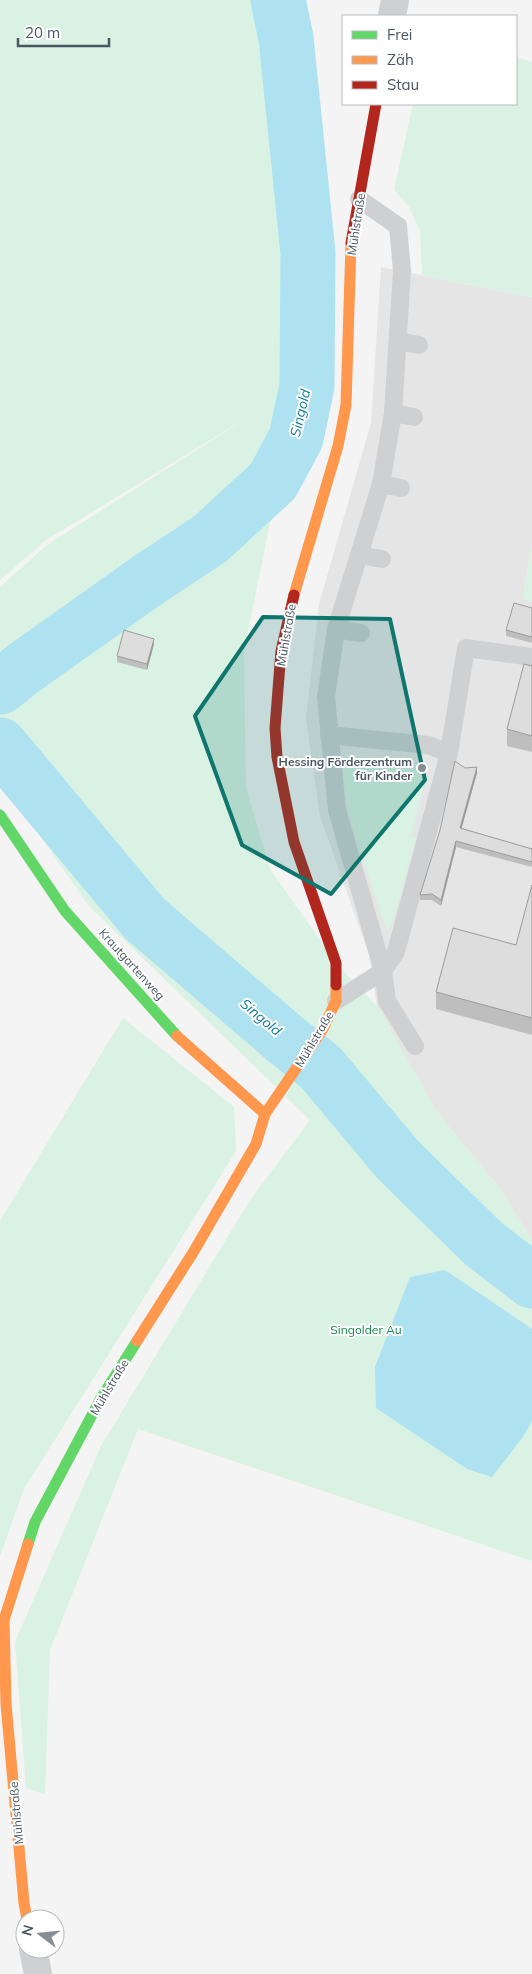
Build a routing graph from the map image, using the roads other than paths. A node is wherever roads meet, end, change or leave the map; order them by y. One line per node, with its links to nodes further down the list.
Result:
1 (395, 0): 2 (street)
2 (392, 15)
3 (376, 105): 4 (street, Mühlstraße)
4 (359, 199): 5 (lane); 20 (street, Mühlstraße)
5 (398, 342): 6 (lane); 7 (lane)
6 (419, 345)
7 (393, 413): 8 (lane); 9 (lane)
8 (414, 417)
9 (381, 484): 10 (lane); 11 (lane)
10 (401, 488)
11 (358, 555): 12 (lane); 13 (lane)
12 (382, 559)
13 (336, 629): 14 (lane); 16 (lane)
14 (360, 633)
15 (532, 657): 17 (lane)
16 (329, 735): 17 (lane); 19 (lane)
17 (449, 753): 19 (lane)
18 (0, 815): 22 (street, Krautgartenweg)
19 (383, 971): 20 (lane); 21 (lane)
20 (336, 1001): 22 (street, Mühlstraße)
21 (415, 1046)
22 (265, 1114): 23 (street, Mühlstraße)
23 (25, 1909)
24 (35, 1959): 25 (street)
25 (38, 1974)

